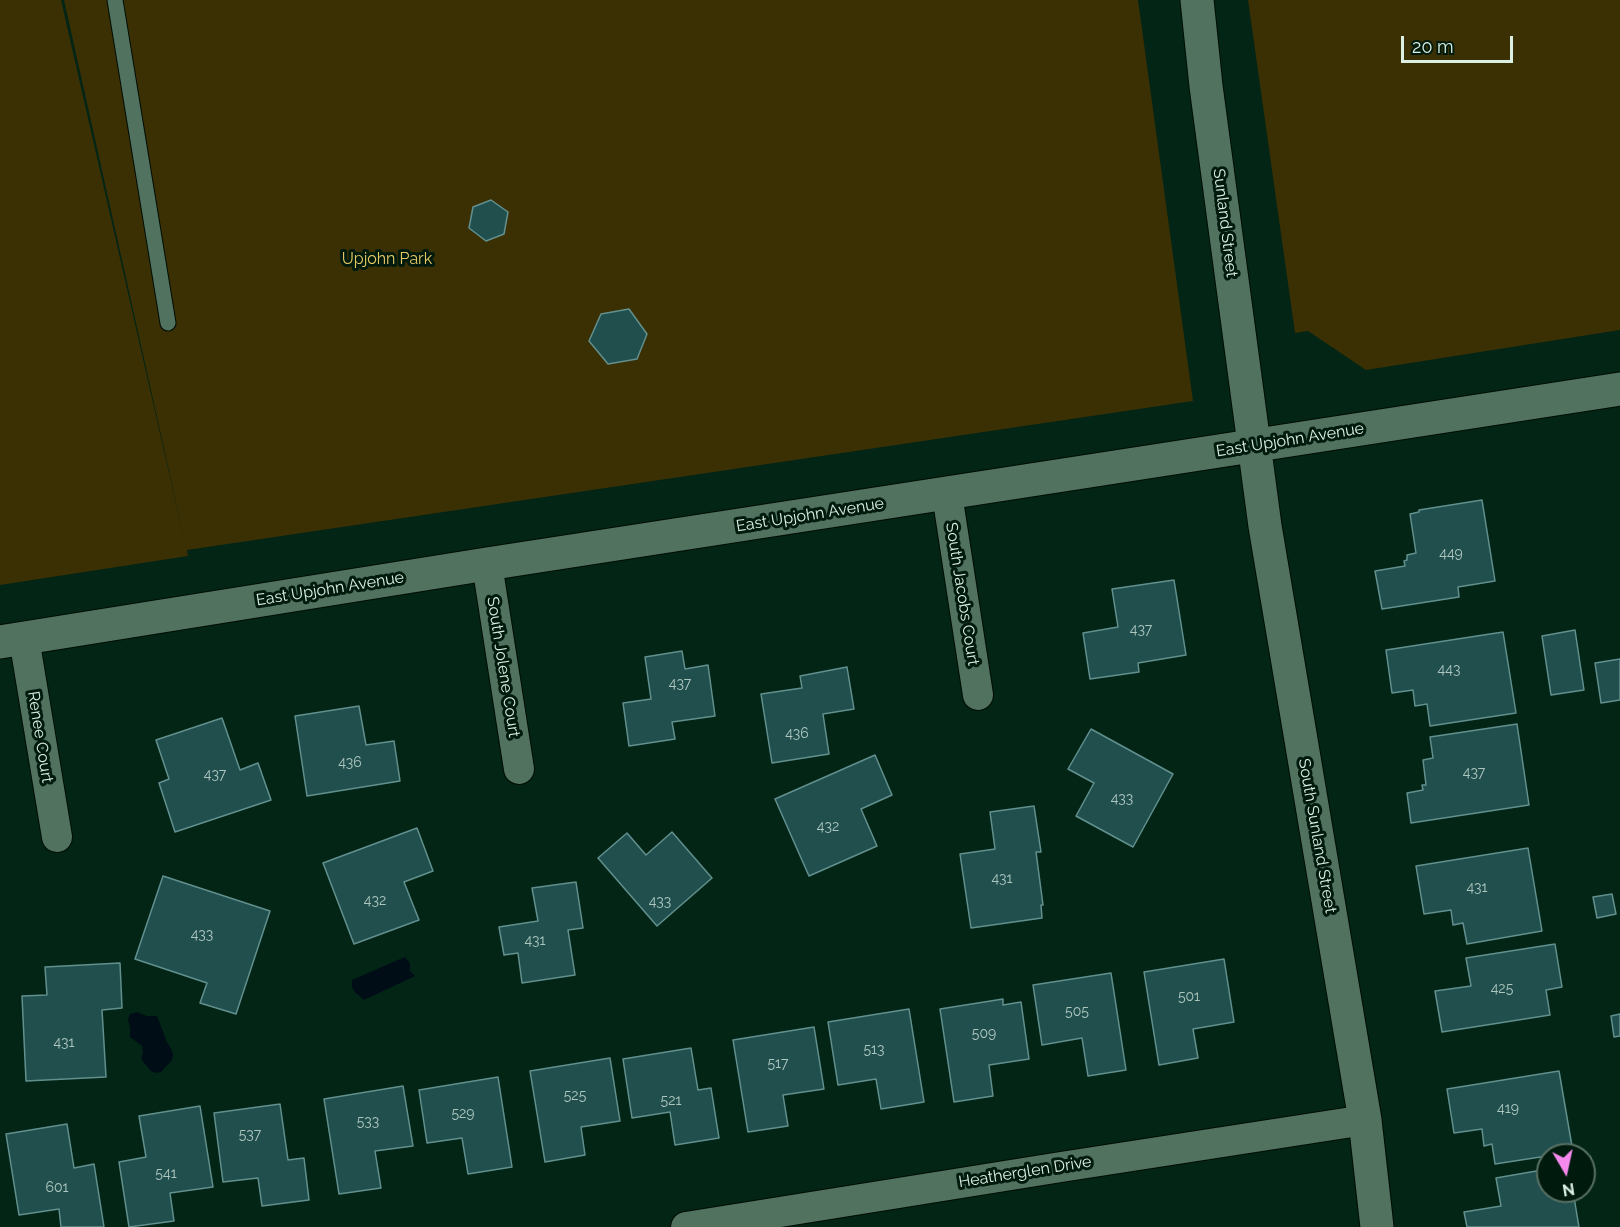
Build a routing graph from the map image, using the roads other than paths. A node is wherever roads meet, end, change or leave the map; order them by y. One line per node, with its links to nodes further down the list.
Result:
1 (115, 0): 3 (lane)
2 (1197, 0): 5 (street, Sunland Street)
3 (168, 323)
4 (1620, 389): 5 (street, East Upjohn Avenue)
5 (1254, 446): 6 (street, East Upjohn Avenue); 12 (street, South Sunland Street)
6 (947, 494): 7 (street, East Upjohn Avenue); 9 (street, South Jacobs Court)
7 (487, 564): 8 (street, East Upjohn Avenue); 10 (street, South Jolene Court)
8 (12, 640): 11 (street, Renee Court)
9 (978, 695)
10 (519, 769)
11 (57, 837)
12 (1365, 1120): 13 (street, Heatherglen Drive); 14 (street, South Sunland Street)
13 (686, 1227)
14 (1377, 1227)

